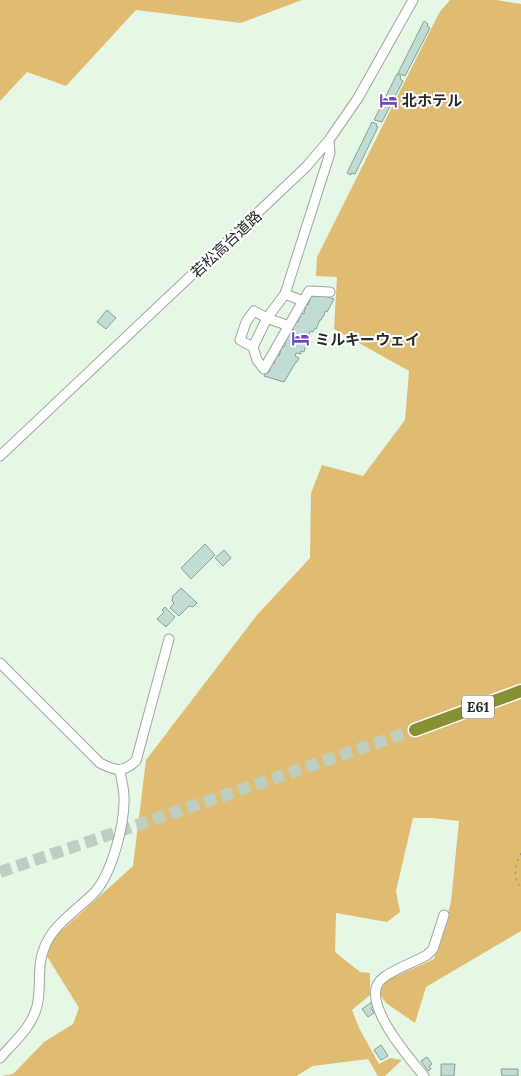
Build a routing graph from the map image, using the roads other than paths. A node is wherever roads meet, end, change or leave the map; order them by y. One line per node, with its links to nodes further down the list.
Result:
1 (413, 0): 2 (street, 若松高台道路)
2 (329, 140): 4 (street); 9 (street, 若松高台道路)
3 (330, 292): 5 (street)
4 (284, 294): 5 (street); 6 (street)
5 (303, 301): 7 (street)
6 (267, 318): 7 (street); 8 (street); 8 (street)
7 (289, 326): 8 (street)
8 (253, 346)
9 (0, 456)
10 (169, 639): 14 (street)
11 (0, 664): 14 (street)
12 (521, 691): 13 (highway, E61)
13 (415, 730)
14 (120, 770): 16 (street)
15 (444, 915): 17 (street)
16 (0, 1058)
17 (424, 1076)

